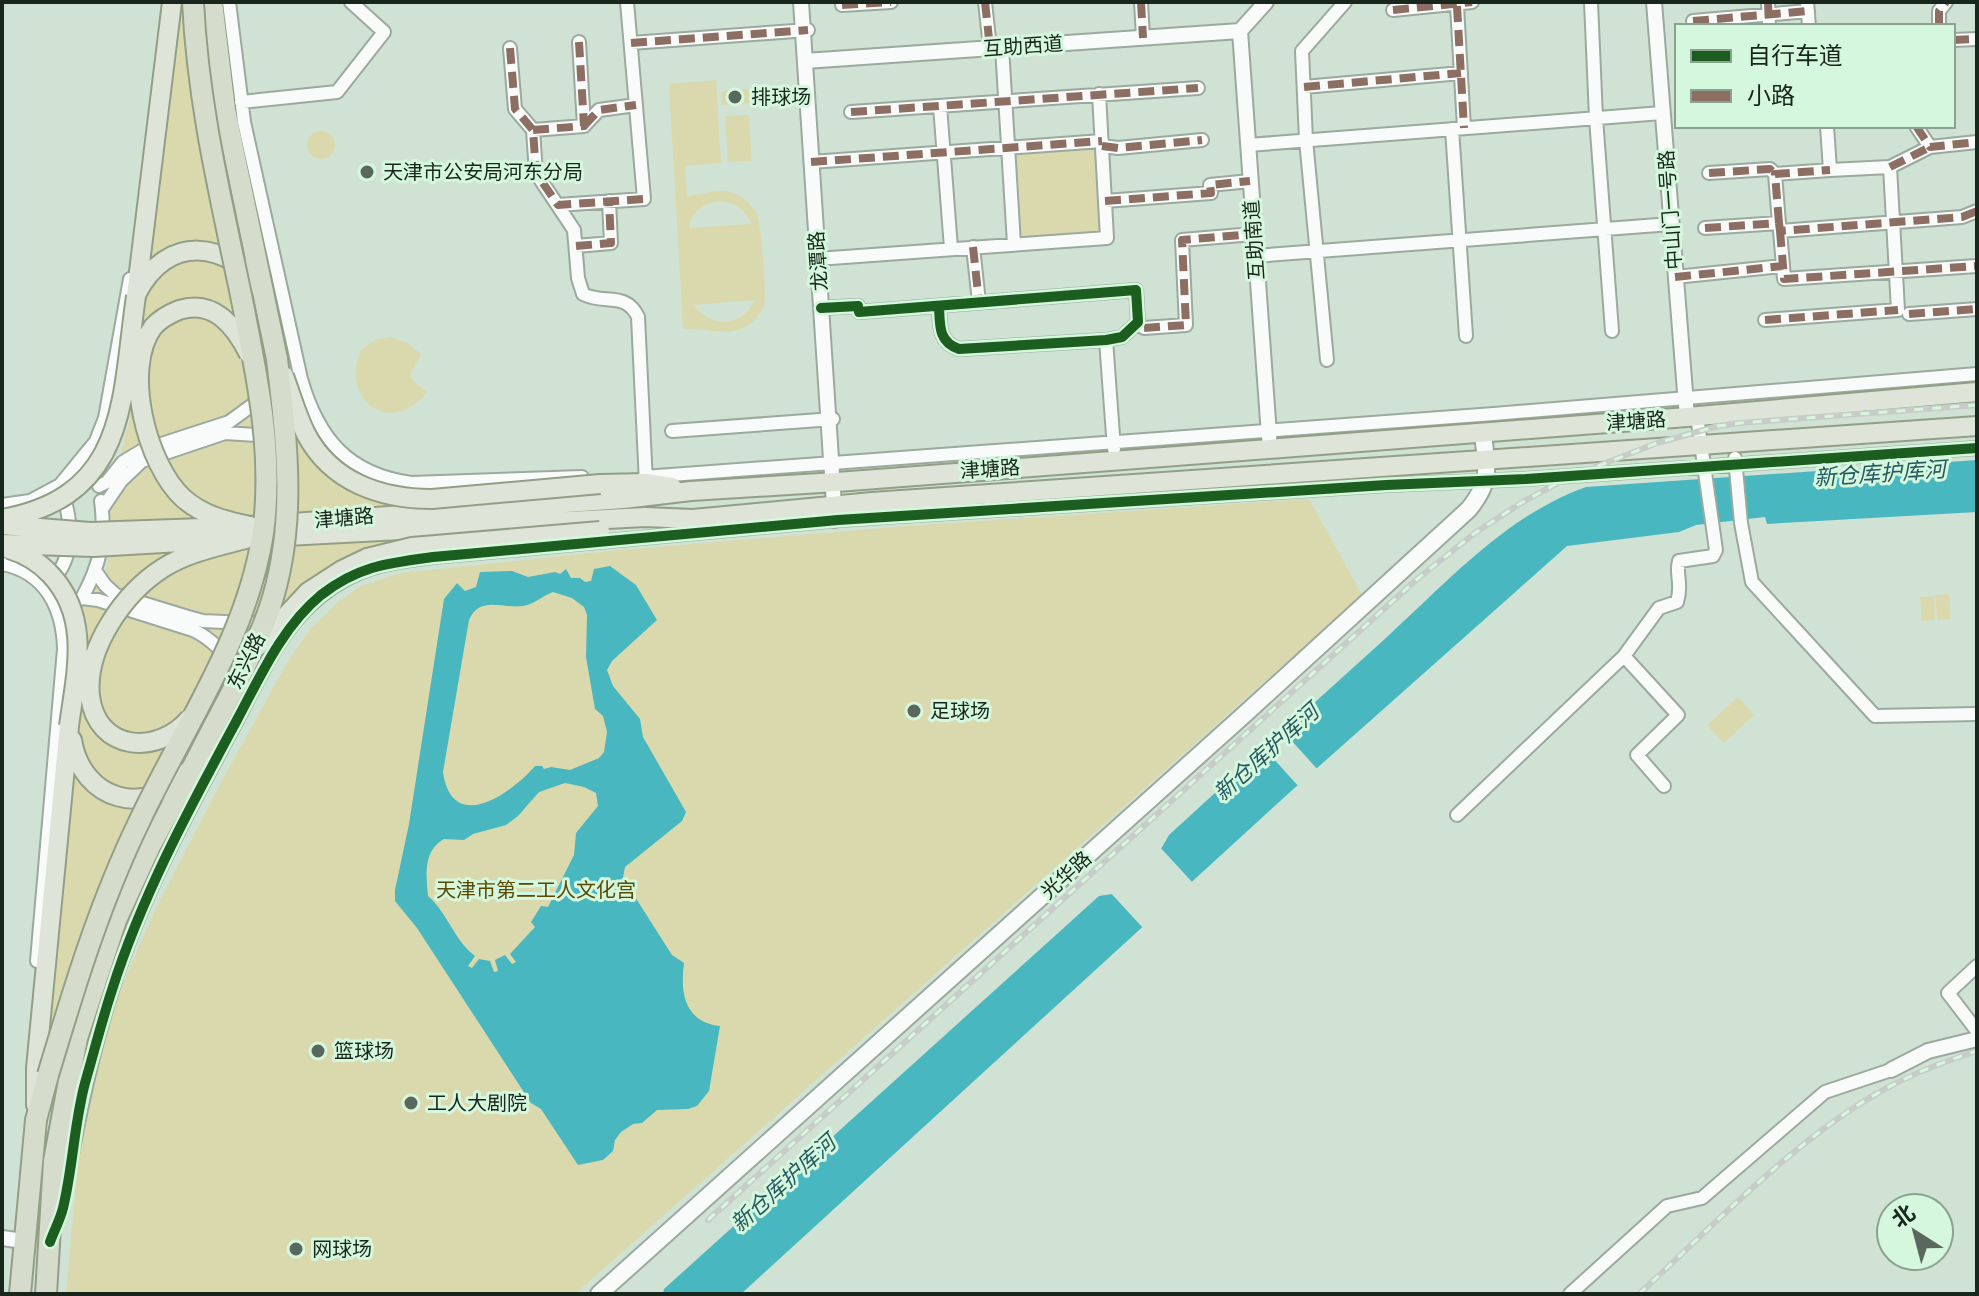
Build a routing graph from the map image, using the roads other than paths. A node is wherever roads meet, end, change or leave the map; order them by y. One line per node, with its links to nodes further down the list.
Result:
1 (164, 2): 120 (street)
2 (172, 2): 88 (main road)
3 (193, 2): 101 (highway, 东兴路, bridge)
4 (212, 2): 85 (highway, 东兴路)
5 (229, 2): 40 (street)
6 (351, 2): 40 (street)
7 (627, 2): 31 (street)
8 (804, 2): 25 (street, 龙潭路)
9 (891, 2): 18 (street)
10 (985, 2): 33 (street)
11 (1141, 2): 27 (street)
12 (1266, 2): 26 (street)
13 (1345, 2): 36 (street)
14 (1472, 2): 19 (street)
15 (1591, 2): 45 (street)
16 (1654, 2): 44 (street, 中山门一号路)
17 (1946, 2): 24 (street)
18 (842, 5)
19 (1457, 6): 21 (street); 35 (street)
20 (1807, 6): 22 (street)
21 (1393, 10)
22 (1768, 14): 23 (street)
23 (1693, 21)
24 (1939, 24)
25 (805, 30): 31 (street); 34 (street, 龙潭路)
26 (1240, 31): 27 (street, 互助西道); 55 (street, 互助南道)
27 (1143, 38): 33 (street, 互助西道)
28 (1977, 39): 29 (street)
29 (1955, 40)
30 (579, 42): 46 (street)
31 (631, 43): 41 (street)
32 (510, 48): 50 (street)
33 (996, 48): 34 (street, 互助西道); 39 (street)
34 (807, 60): 59 (street, 龙潭路)
35 (1461, 73): 36 (street); 47 (street)
36 (1304, 87): 52 (street)
37 (1198, 88): 38 (street)
38 (1099, 94): 39 (street); 54 (street)
39 (1005, 101): 42 (street); 56 (street)
40 (241, 102): 103 (street)
41 (636, 105): 46 (street); 65 (street)
42 (940, 106): 43 (street); 58 (street)
43 (851, 112)
44 (1668, 117): 45 (street); 70 (street, 中山门一号路)
45 (1596, 118): 47 (street); 73 (street)
46 (584, 126): 50 (street)
47 (1458, 128): 52 (street); 75 (street)
48 (1827, 128): 61 (street)
49 (1917, 128): 57 (street)
50 (533, 130): 67 (street)
51 (1202, 140): 54 (street)
52 (1306, 140): 55 (street); 80 (street)
53 (1977, 142): 57 (street)
54 (1102, 144): 56 (street); 66 (street)
55 (1248, 145): 64 (street, 互助南道)
56 (1008, 147): 58 (street); 76 (street)
57 (1930, 147): 60 (street)
58 (943, 153): 59 (street); 79 (street)
59 (814, 161): 82 (street, 龙潭路)
60 (1890, 167): 61 (street); 69 (street)
61 (1830, 170): 63 (street)
62 (1709, 173): 63 (street)
63 (1775, 174): 71 (street)
64 (1250, 181): 66 (street); 74 (street, 互助南道)
65 (609, 201): 67 (street); 77 (street)
66 (1105, 201): 76 (street)
67 (558, 205): 77 (street)
68 (1977, 211): 69 (street)
69 (1893, 222): 71 (street); 86 (street)
70 (1671, 224): 73 (street); 87 (street, 中山门一号路)
71 (1779, 227): 72 (street); 83 (street)
72 (1705, 228)
73 (1605, 229): 75 (street); 96 (street)
74 (1253, 234): 81 (street, 互助南道); 95 (street)
75 (1459, 241): 80 (street); 97 (street)
76 (1014, 244): 78 (street)
77 (576, 246): 121 (street)
78 (973, 247): 79 (street); 89 (street)
79 (951, 248): 82 (street)
80 (1318, 252): 81 (street); 100 (street)
81 (1255, 256): 112 (street, 互助南道)
82 (819, 258): 91 (street, 龙潭路)
83 (1783, 266): 86 (street); 87 (street)
84 (1977, 266): 86 (street)
85 (253, 270): 88 (main road); 99 (highway, 东兴路)
86 (1896, 272): 94 (street)
87 (1675, 277): 105 (street, 中山门一号路)
88 (136, 296): 132 (main road, bridge)
89 (979, 302): 90 (street); 98 (street)
90 (939, 306): 91 (street); 98 (street)
91 (823, 308): 108 (street, 龙潭路)
92 (1977, 309): 93 (street)
93 (1909, 314)
94 (1765, 320)
95 (1144, 328)
96 (1612, 331)
97 (1466, 336)
98 (1106, 340): 115 (street)
99 (277, 359): 123 (main road, bridge); 142 (highway, 东兴路, bridge)
100 (1327, 360)
101 (254, 363): 133 (main road, bridge); 144 (highway, 东兴路, bridge)
102 (1977, 374): 105 (street)
103 (301, 379): 107 (street); 126 (street)
104 (1977, 392): 106 (main road, 津塘路)
105 (1685, 397): 106 (street, 中山门一号路); 112 (street)
106 (1692, 416): 111 (main road, 津塘路); 113 (street)
107 (315, 419): 123 (street); 129 (street)
108 (830, 419): 110 (street); 118 (street, 龙潭路)
109 (1977, 426): 116 (main road, 津塘路)
110 (672, 431)
111 (1483, 433): 112 (main road, 津塘路); 117 (main road)
112 (1270, 440): 115 (main road, 津塘路)
113 (1701, 445): 116 (main road, 津塘路); 117 (main road, 津塘路); 119 (street)
114 (1977, 448): 116 (street)
115 (1114, 451): 118 (street); 124 (main road, 津塘路)
116 (1735, 454): 119 (street); 145 (street)
117 (1485, 459): 122 (main road); 130 (main road, 津塘路)
118 (834, 463): 121 (street); 124 (street, 龙潭路)
119 (1705, 466): 122 (street); 141 (street)
120 (76, 467): 125 (street); 126 (street)
121 (647, 480): 123 (main road); 127 (main road)
122 (1487, 480): 130 (street); 162 (main road, 光华路)
123 (607, 481)
124 (835, 482): 127 (main road, 津塘路); 130 (street, 龙潭路)
125 (60, 485): 128 (street); 137 (street)
126 (99, 486): 129 (street)
127 (691, 491): 133 (main road, 津塘路)
128 (2, 505)
129 (102, 509): 136 (street)
130 (837, 512): 131 (main road, 津塘路); 140 (street)
131 (693, 519): 133 (main road, 津塘路); 142 (main road, bridge)
132 (2, 522): 133 (main road, 津塘路, bridge)
133 (250, 532): 134 (main road, 津塘路, bridge); 144 (main road, bridge)
134 (2, 545): 146 (main road, bridge)
135 (2, 564): 137 (street)
136 (96, 572): 138 (street); 140 (street)
137 (44, 588): 139 (street)
138 (82, 598): 139 (street); 143 (street)
139 (58, 610): 152 (street)
140 (291, 626): 143 (street)
141 (1624, 656): 148 (street); 149 (street)
142 (248, 657): 147 (highway, 东兴路, bridge)
143 (254, 689): 159 (street)
144 (197, 710): 155 (highway, 东兴路, bridge)
145 (1977, 714)
146 (69, 726): 147 (main road); 152 (main road)
147 (196, 761): 155 (highway, 东兴路)
148 (1664, 786)
149 (1457, 815)
150 (1977, 966): 151 (street)
151 (1977, 1031)
152 (41, 1032): 156 (main road)
153 (1977, 1039): 154 (street)
154 (1891, 1070): 163 (street)
155 (57, 1079): 156 (highway, 东兴路); 159 (highway, 东兴路)
156 (36, 1120): 158 (highway, 东兴路)
157 (2, 1238): 158 (street)
158 (24, 1241): 160 (highway, 东兴路)
159 (50, 1242): 161 (highway, 东兴路)
160 (20, 1294)
161 (46, 1294)
162 (599, 1294)
163 (1570, 1294)

